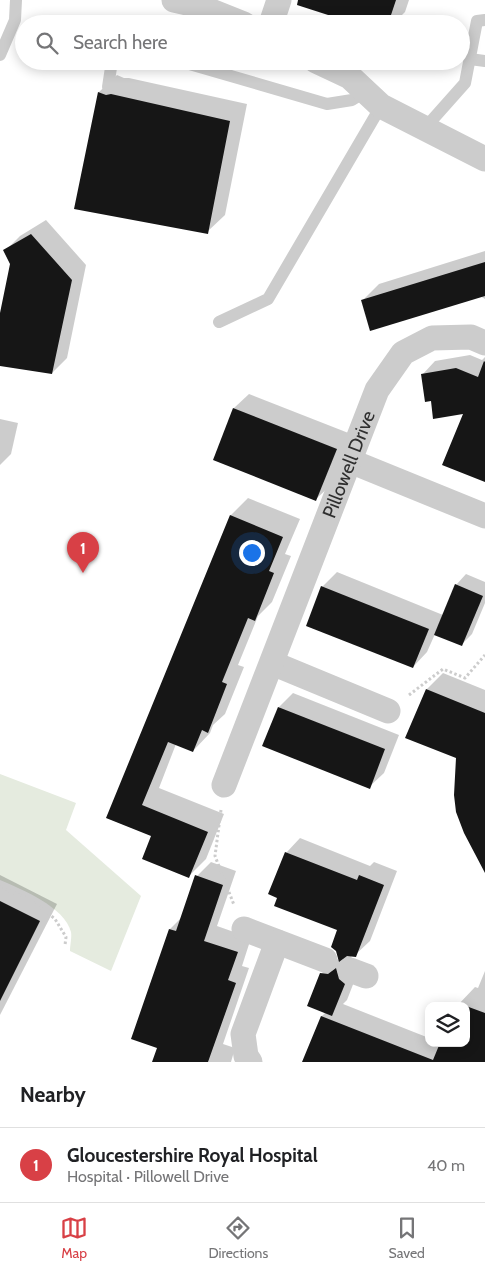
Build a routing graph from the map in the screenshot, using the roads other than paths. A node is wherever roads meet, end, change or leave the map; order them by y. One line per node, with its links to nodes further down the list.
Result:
1 (16, 0): 4 (lane)
2 (174, 0): 5 (street)
3 (279, 0): 6 (street)
4 (15, 15)
5 (220, 15)
6 (274, 15)
7 (15, 20): 9 (lane)
8 (485, 20): 10 (lane)
9 (0, 55)
10 (470, 59): 11 (lane)
11 (485, 62)
12 (111, 70): 16 (lane)
13 (211, 70): 17 (lane)
14 (335, 70): 17 (street)
15 (468, 70): 18 (lane)
16 (108, 87)
17 (381, 104): 18 (street); 20 (lane)
18 (425, 128): 19 (street)
19 (485, 159)
20 (219, 322)
21 (485, 342): 22 (street, Pillowell Drive)
22 (350, 461): 23 (street); 24 (street, Pillowell Drive)
23 (485, 516)
24 (272, 663): 25 (street); 26 (street, Pillowell Drive)
25 (388, 711)
26 (224, 785)
27 (244, 929): 28 (street)
28 (277, 942): 29 (street); 30 (street)
29 (325, 960)
30 (250, 1062)

